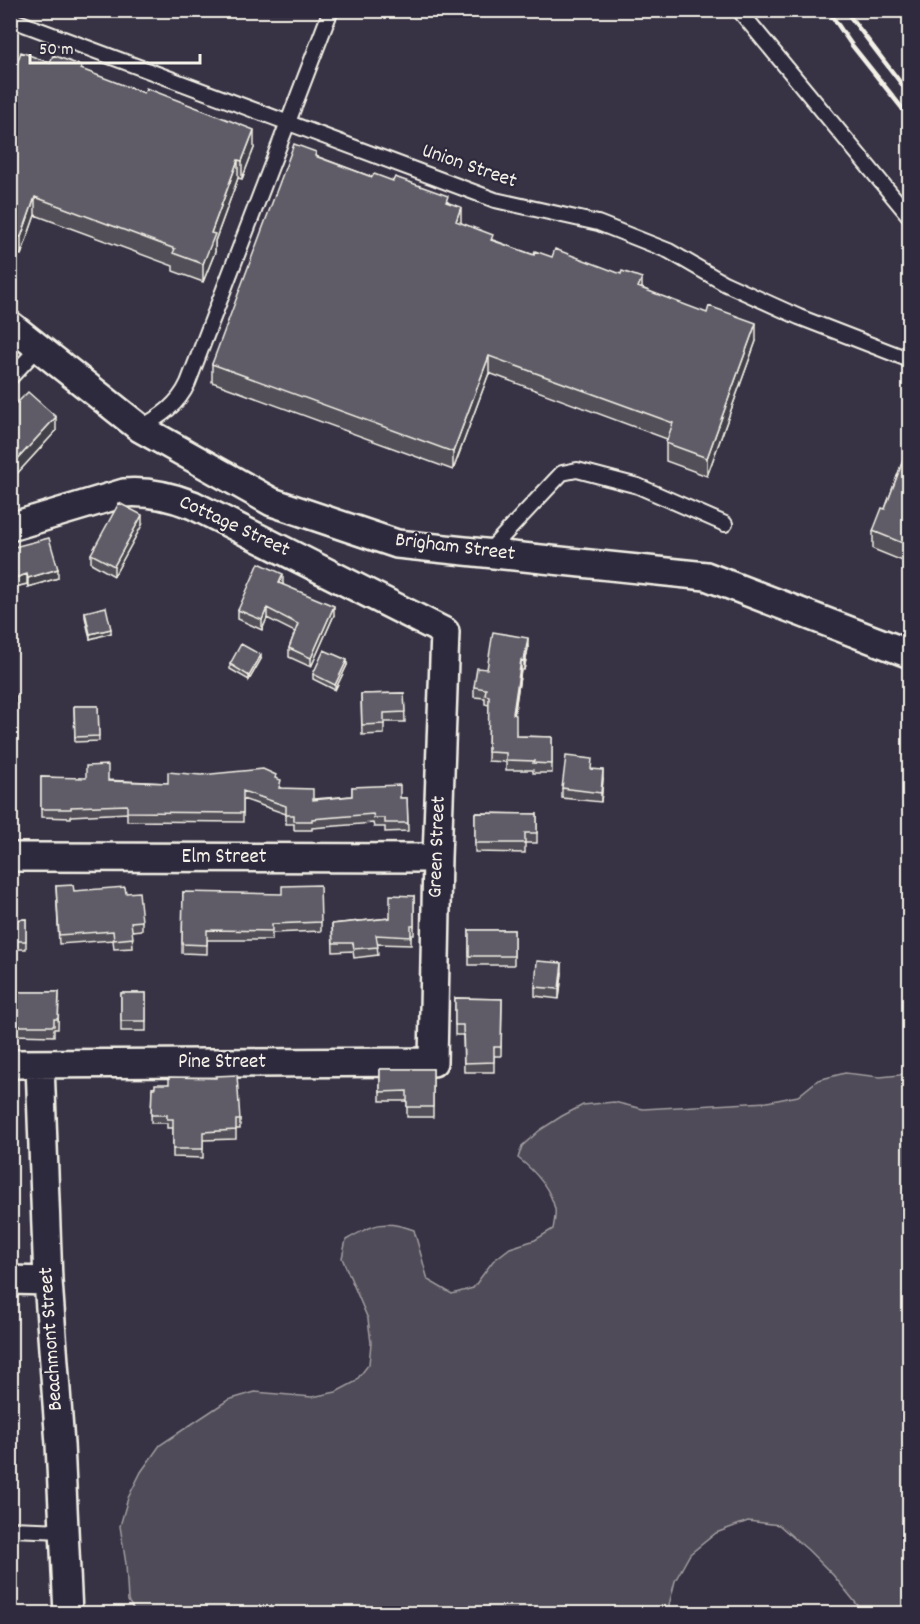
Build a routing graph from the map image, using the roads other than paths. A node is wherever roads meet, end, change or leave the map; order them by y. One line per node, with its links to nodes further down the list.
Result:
1 (331, 10): 4 (lane)
2 (739, 10): 5 (lane)
3 (10, 20): 4 (lane, Union Street)
4 (288, 123): 8 (lane, Union Street); 10 (lane)
5 (909, 217)
6 (10, 325): 7 (street, Brigham Street)
7 (39, 347): 9 (lane); 10 (street, Brigham Street)
8 (909, 360)
9 (10, 378)
10 (140, 428): 13 (street, Brigham Street)
11 (725, 524): 13 (lane)
12 (10, 526): 14 (street, Cottage Street)
13 (487, 553): 15 (street, Brigham Street)
14 (445, 632): 17 (street, Green Street)
15 (909, 654)
16 (10, 857): 17 (street, Elm Street)
17 (437, 858): 18 (street, Green Street)
18 (434, 1062): 20 (street, Pine Street)
19 (10, 1064): 20 (street, Pine Street)
20 (40, 1064): 22 (street, Beachmont Street)
21 (10, 1281): 22 (street)
22 (48, 1281): 24 (street, Beachmont Street)
23 (10, 1529): 24 (lane)
24 (65, 1531): 25 (street, Beachmont Street)
25 (68, 1614)

